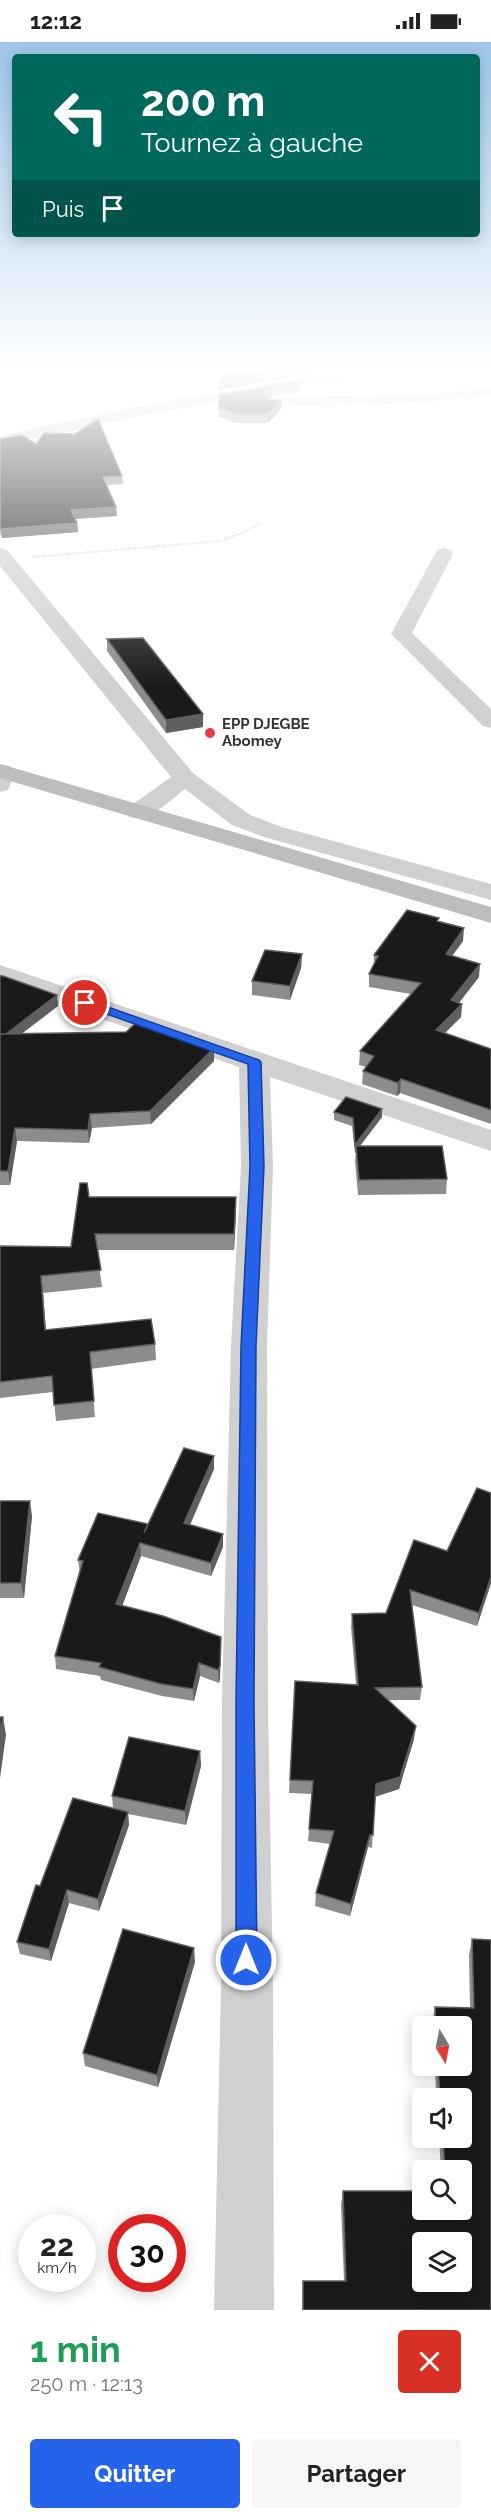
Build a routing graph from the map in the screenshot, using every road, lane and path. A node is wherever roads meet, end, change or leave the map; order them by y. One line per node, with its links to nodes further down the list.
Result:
1 (261, 523): 3 (path)
2 (444, 554): 4 (street)
3 (3, 557): 6 (street)
4 (491, 721)
5 (1, 776): 7 (street)
6 (184, 778): 7 (street); 8 (street)
7 (138, 812): 9 (street)
8 (491, 892)
9 (491, 915)
10 (0, 973): 11 (street)
11 (255, 1062): 12 (street); 13 (street)
12 (491, 1141)
13 (244, 2310)

